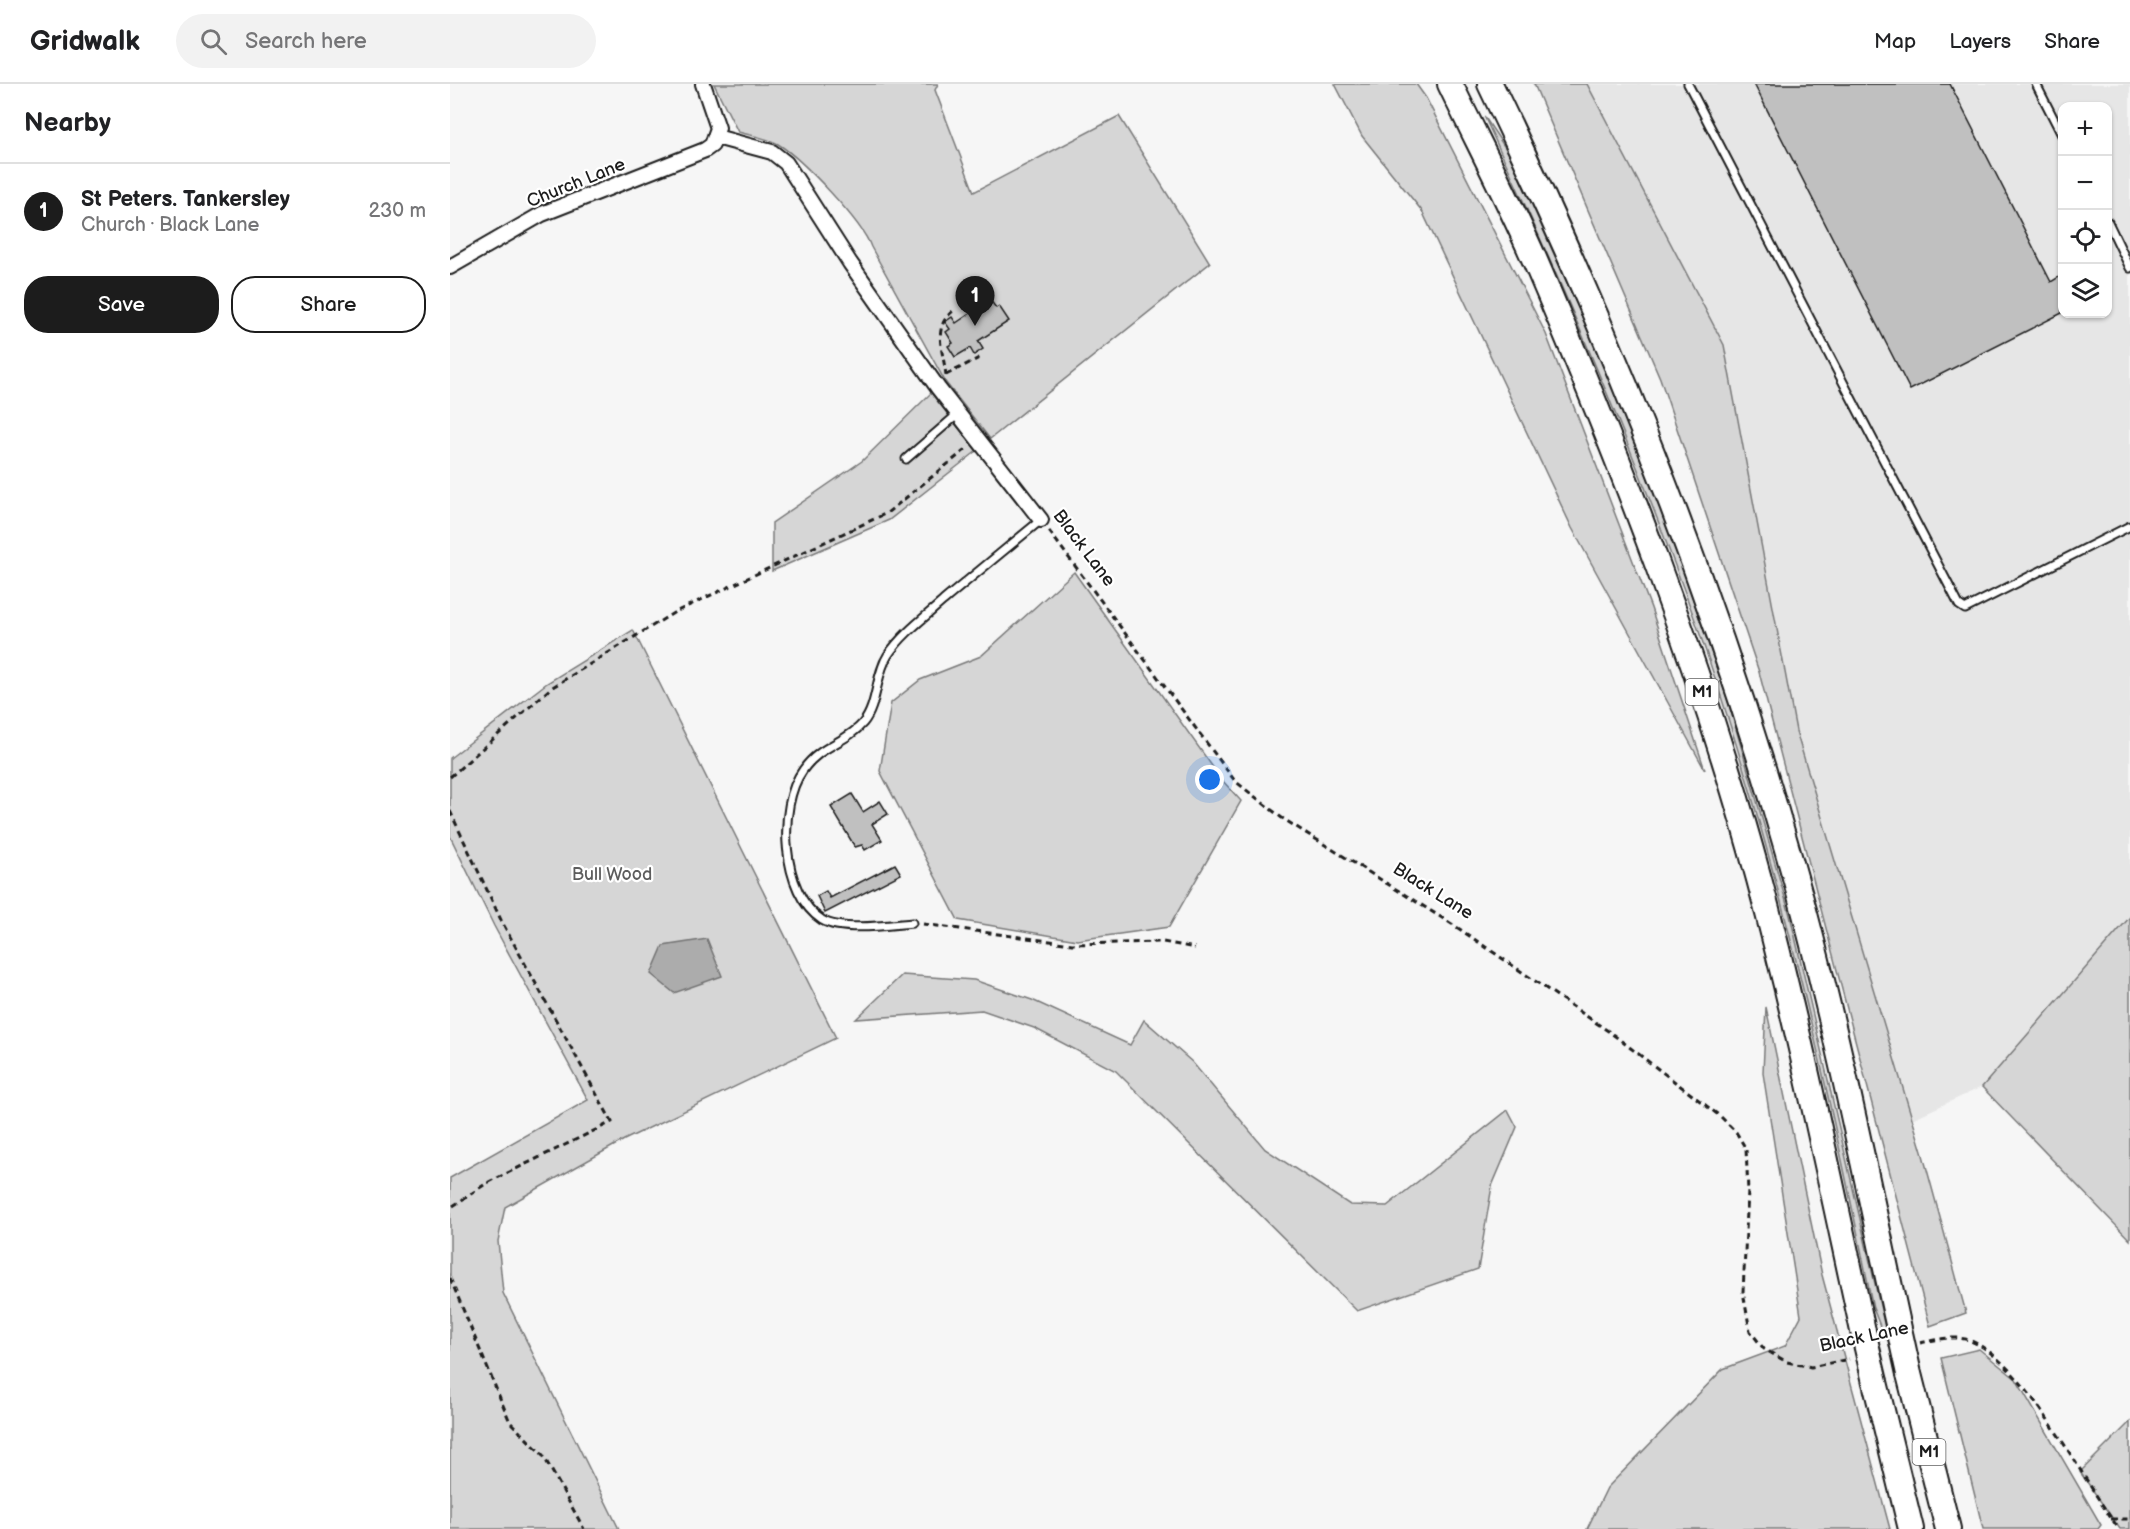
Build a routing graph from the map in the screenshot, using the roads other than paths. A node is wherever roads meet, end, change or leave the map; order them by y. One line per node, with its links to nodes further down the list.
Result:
1 (702, 84): 7 (street)
2 (1450, 84): 16 (highway, M1, bridge)
3 (1490, 84): 17 (highway, M1, bridge)
4 (1688, 84): 14 (lane)
5 (2036, 84): 6 (lane)
6 (2058, 127)
7 (716, 136): 9 (street, Church Lane); 11 (street, Black Lane)
8 (2112, 230): 10 (lane)
9 (450, 267)
10 (2130, 268)
11 (958, 414): 12 (lane); 13 (street, Black Lane)
12 (906, 459)
13 (1041, 520): 15 (lane)
14 (2130, 526)
15 (912, 924)
16 (1911, 1529)
17 (1948, 1529)

